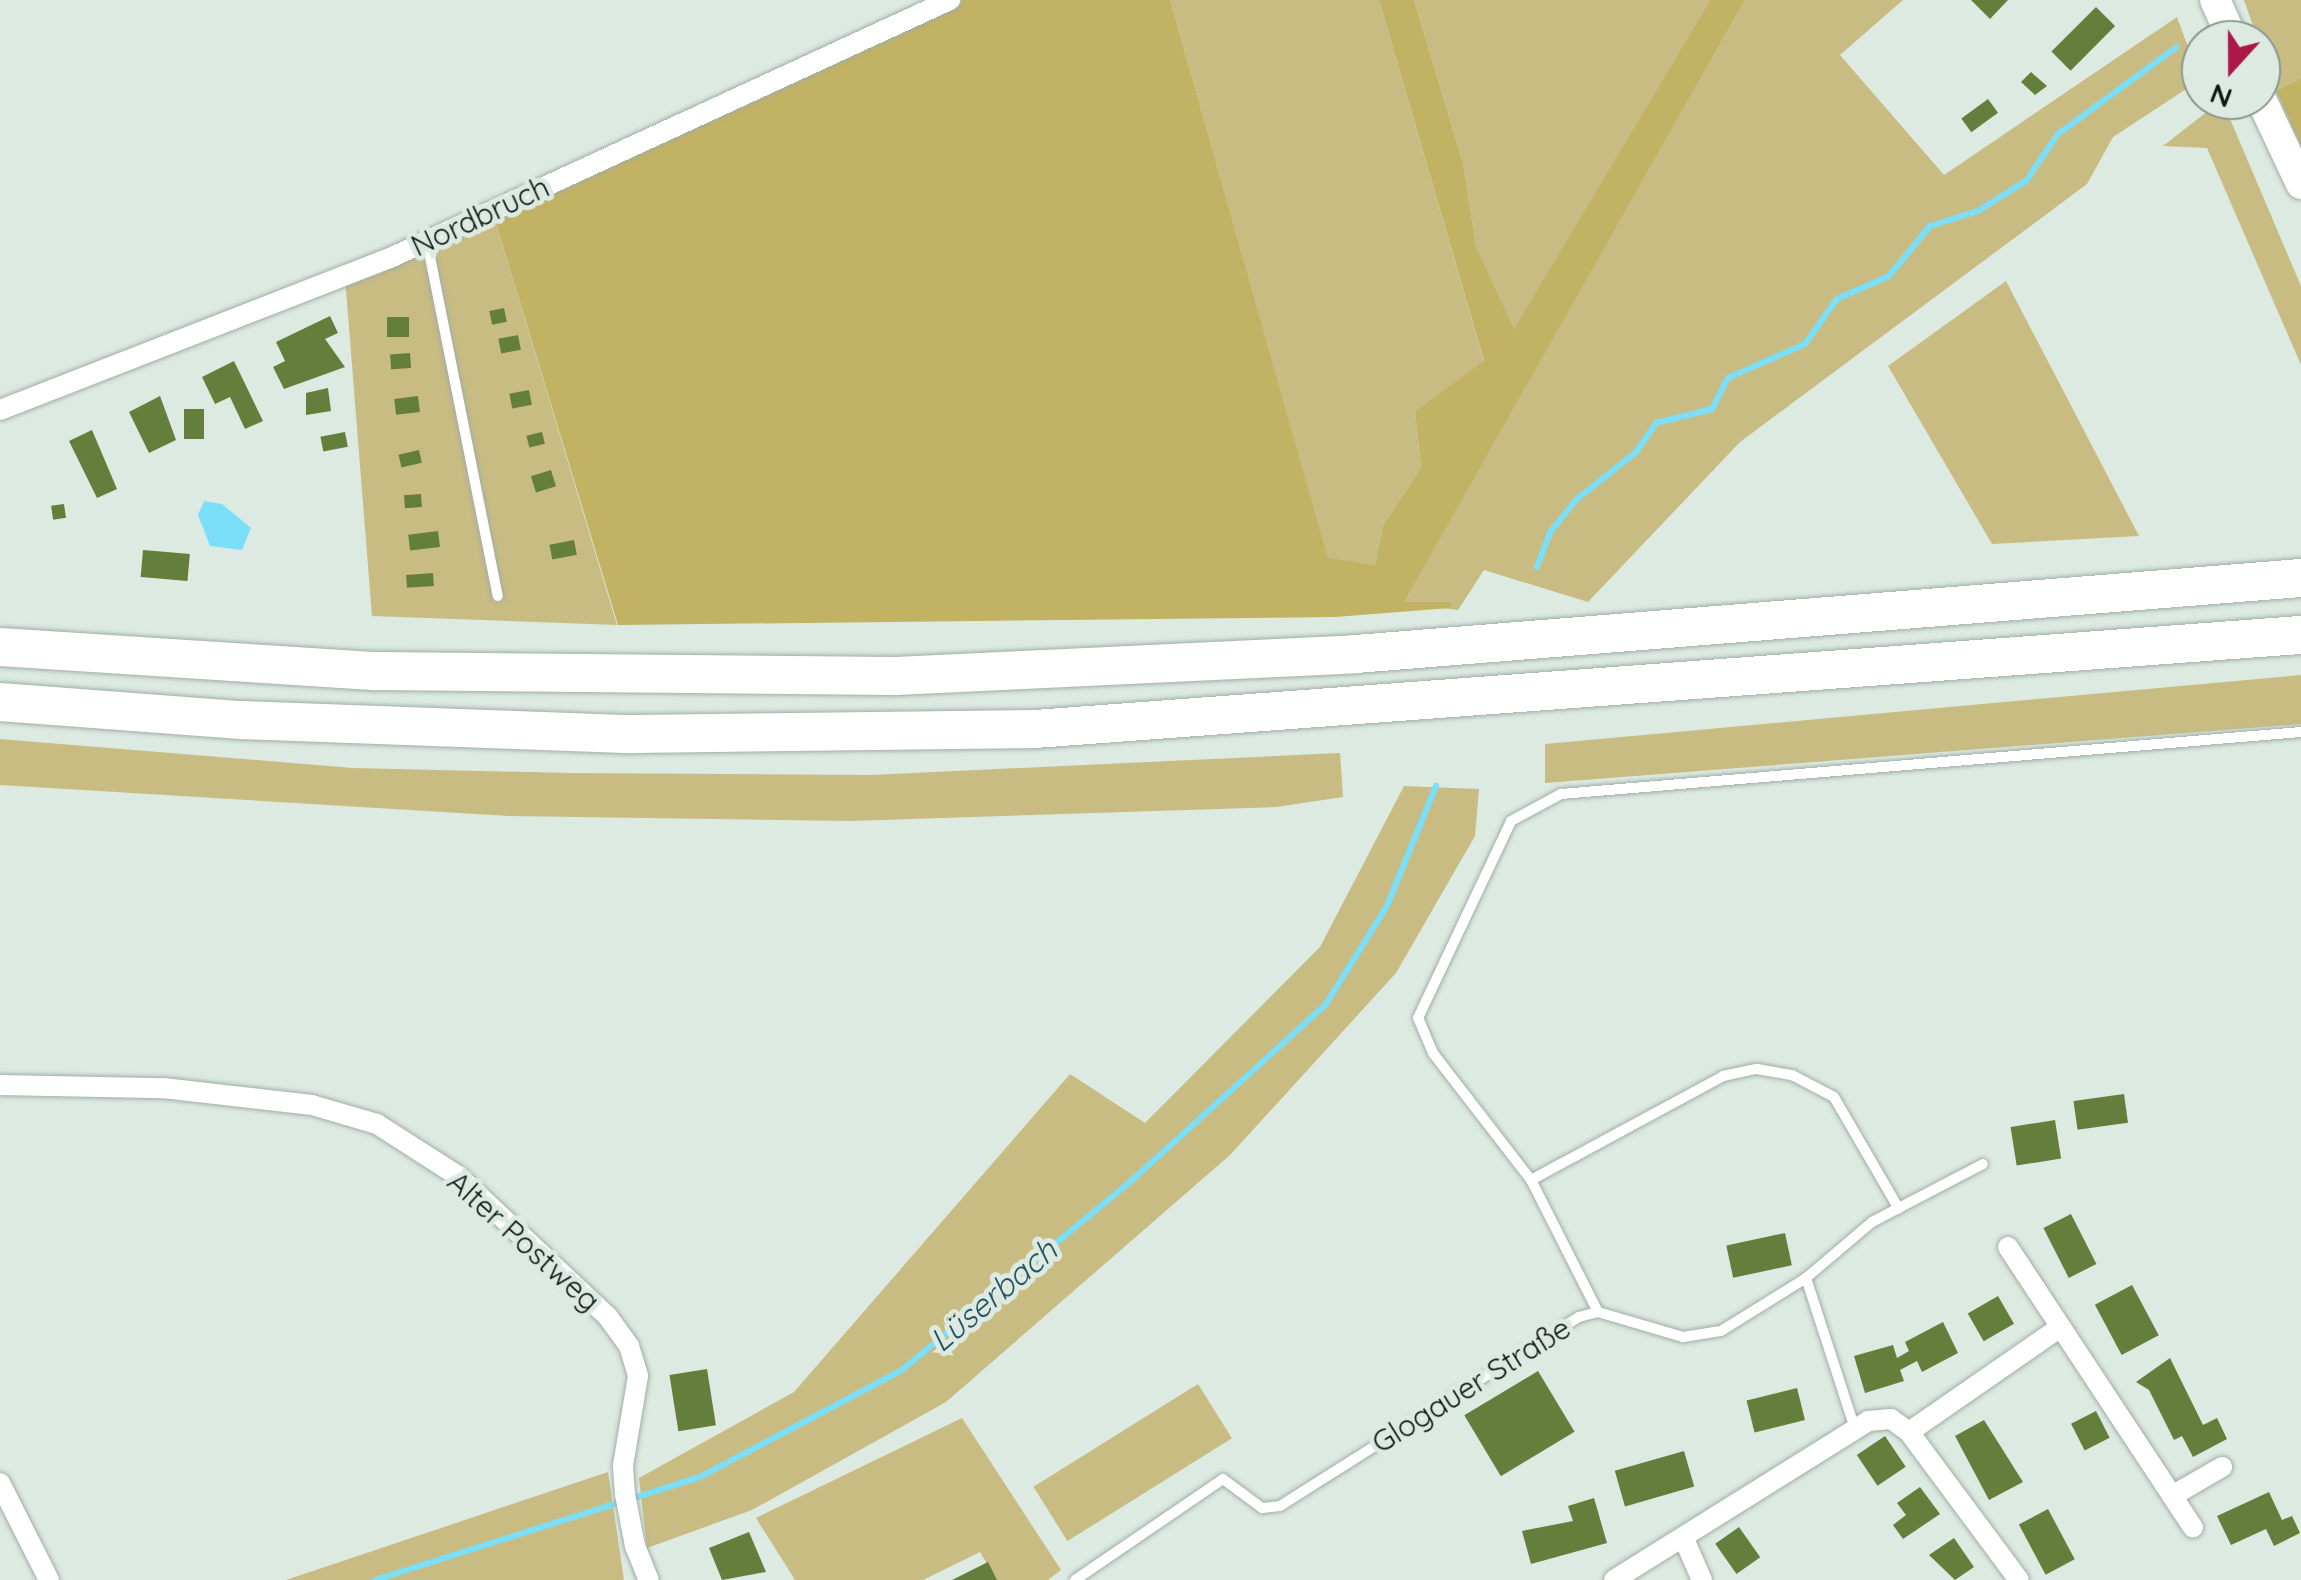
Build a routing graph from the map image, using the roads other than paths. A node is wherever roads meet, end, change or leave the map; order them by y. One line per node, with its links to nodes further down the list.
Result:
1 (950, 0): 4 (street, Nordbruch)
2 (2271, 120): 3 (main road)
3 (2301, 184)
4 (426, 241): 5 (street, Nordbruch); 7 (lane)
5 (0, 410)
6 (2301, 578): 9 (highway)
7 (498, 596)
8 (2301, 634): 10 (highway)
9 (0, 646)
10 (0, 702)
11 (2301, 732): 14 (lane)
12 (0, 1085): 28 (street, Alter Postweg)
13 (1983, 1164): 15 (lane, Glogauer Straße)
14 (1532, 1180): 15 (lane); 18 (lane)
15 (1899, 1210): 17 (lane, Glogauer Straße)
16 (2008, 1247): 19 (street)
17 (1806, 1278): 18 (lane, Glogauer Straße); 20 (lane)
18 (1598, 1312): 29 (lane, Glogauer Straße)
19 (2059, 1328): 21 (street); 24 (street)
20 (1855, 1429): 21 (street); 26 (street)
21 (1909, 1432): 32 (street)
22 (2222, 1467): 24 (street)
23 (0, 1483): 27 (street)
24 (2172, 1496): 25 (street)
25 (2193, 1528)
26 (1684, 1538): 30 (street); 31 (street)
27 (49, 1580)
28 (649, 1580)
29 (1075, 1580)
30 (1614, 1580)
31 (1702, 1580)
32 (2020, 1580)

